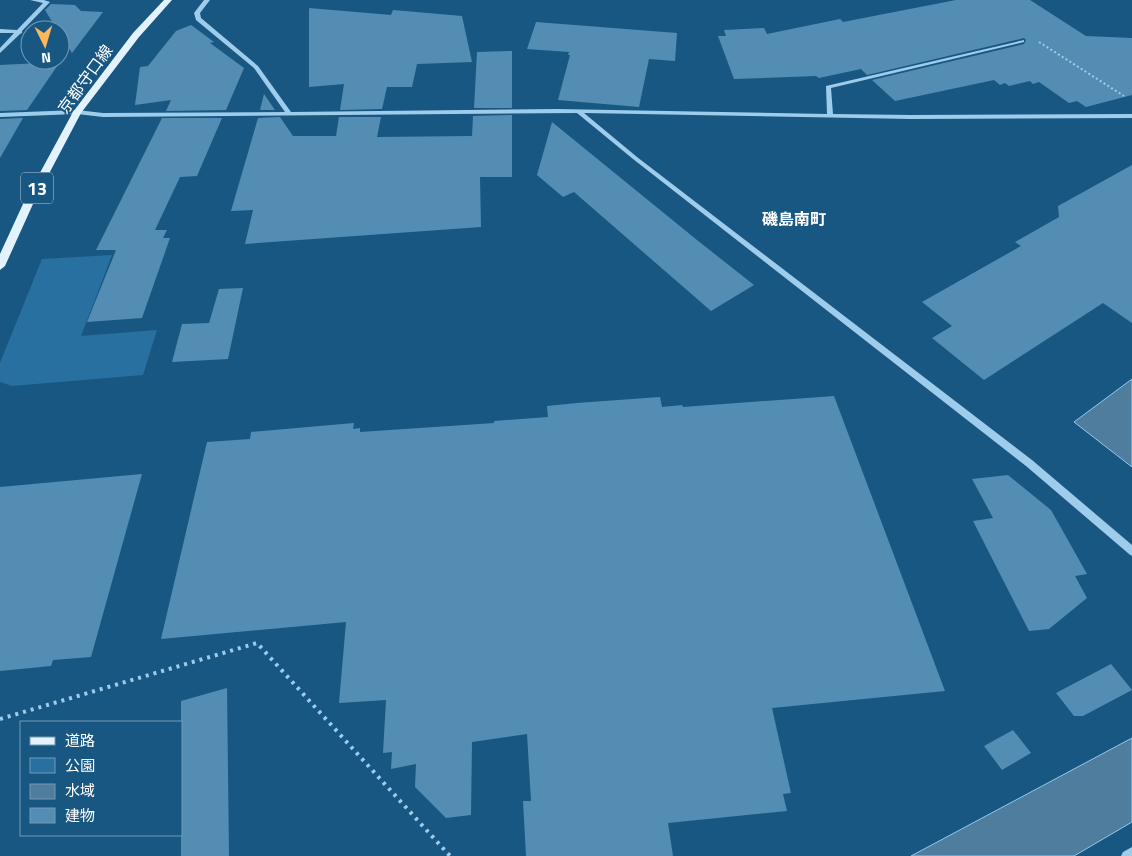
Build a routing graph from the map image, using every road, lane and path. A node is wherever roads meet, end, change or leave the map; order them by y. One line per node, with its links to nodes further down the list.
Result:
1 (33, 0): 4 (street)
2 (168, 0): 10 (main road, 京都守口線 / 13)
3 (207, 0): 11 (street)
4 (31, 20)
5 (0, 31): 6 (street)
6 (20, 32): 8 (street)
7 (1022, 41): 9 (path); 14 (street)
8 (0, 51)
9 (1124, 96)
10 (77, 112): 11 (street); 13 (street); 16 (main road, 京都守口線 / 13)
11 (288, 112): 12 (street)
12 (580, 112): 14 (street); 17 (street)
13 (0, 115)
14 (830, 116): 15 (street)
15 (1132, 116)
16 (0, 266)
17 (1132, 551)
18 (0, 719): 20 (path)
19 (1132, 853): 21 (street)
20 (450, 856)
21 (1127, 856)

